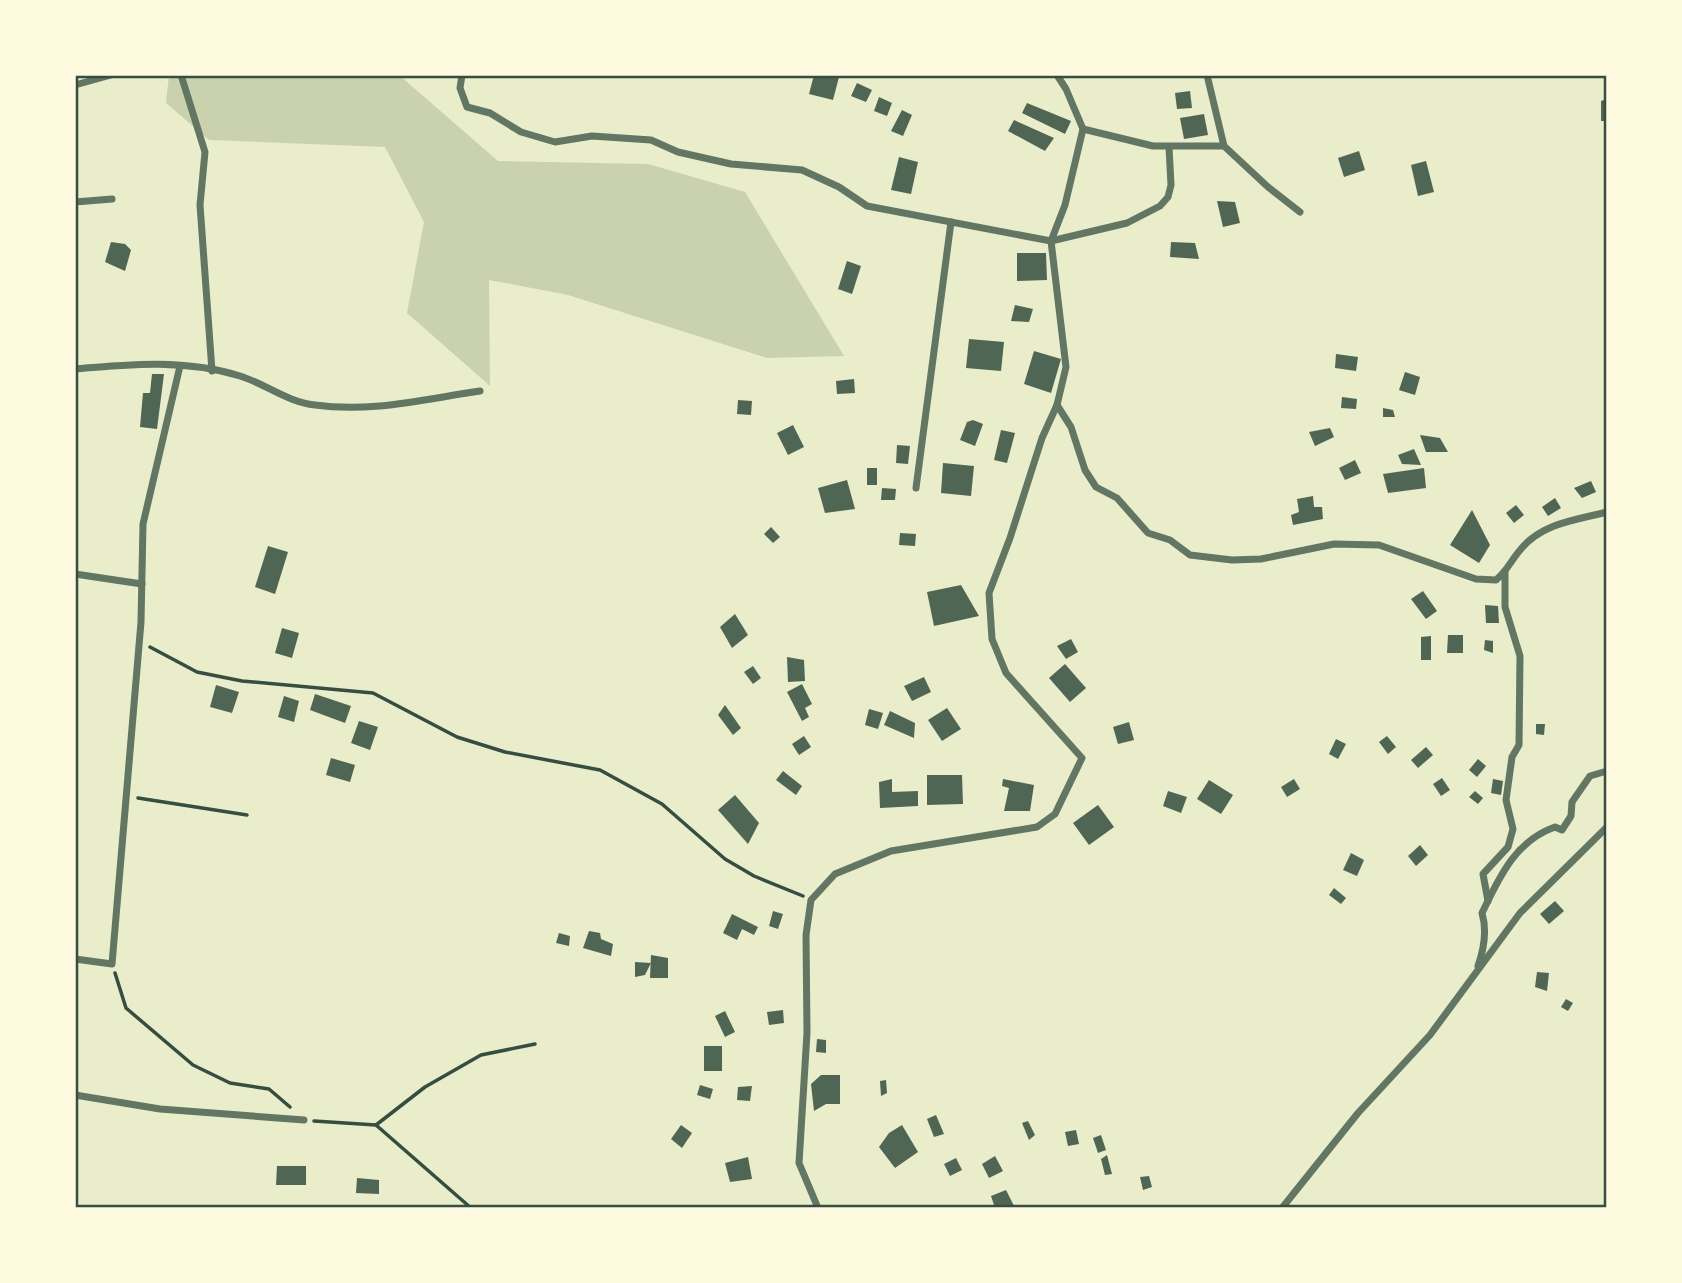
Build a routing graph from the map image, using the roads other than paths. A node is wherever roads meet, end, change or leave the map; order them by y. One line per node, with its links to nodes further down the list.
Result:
1 (111, 75): 6 (street)
2 (181, 75): 17 (street)
3 (462, 75): 13 (street)
4 (1057, 75): 7 (street)
5 (1207, 75): 8 (street)
6 (75, 85)
7 (1083, 129): 9 (street); 14 (street)
8 (1224, 146): 9 (street); 12 (street)
9 (1168, 147): 14 (street)
10 (112, 199): 11 (street)
11 (75, 202)
12 (1300, 212)
13 (951, 222): 14 (street); 20 (street)
14 (1051, 242): 19 (street)
15 (180, 366): 16 (street); 17 (street); 24 (street)
16 (75, 369)
17 (212, 371): 18 (street)
18 (480, 391)
19 (1057, 405): 22 (street); 32 (street)
20 (916, 488)
21 (1607, 512): 22 (street)
22 (1505, 572): 27 (street)
23 (75, 574): 24 (street)
24 (142, 584): 28 (street)
25 (1607, 771): 27 (street)
26 (1607, 827): 29 (street)
27 (1488, 901): 29 (street)
28 (75, 959)
29 (1476, 974): 33 (street)
30 (75, 1095): 31 (street)
31 (304, 1120)
32 (818, 1208)
33 (1282, 1208)

